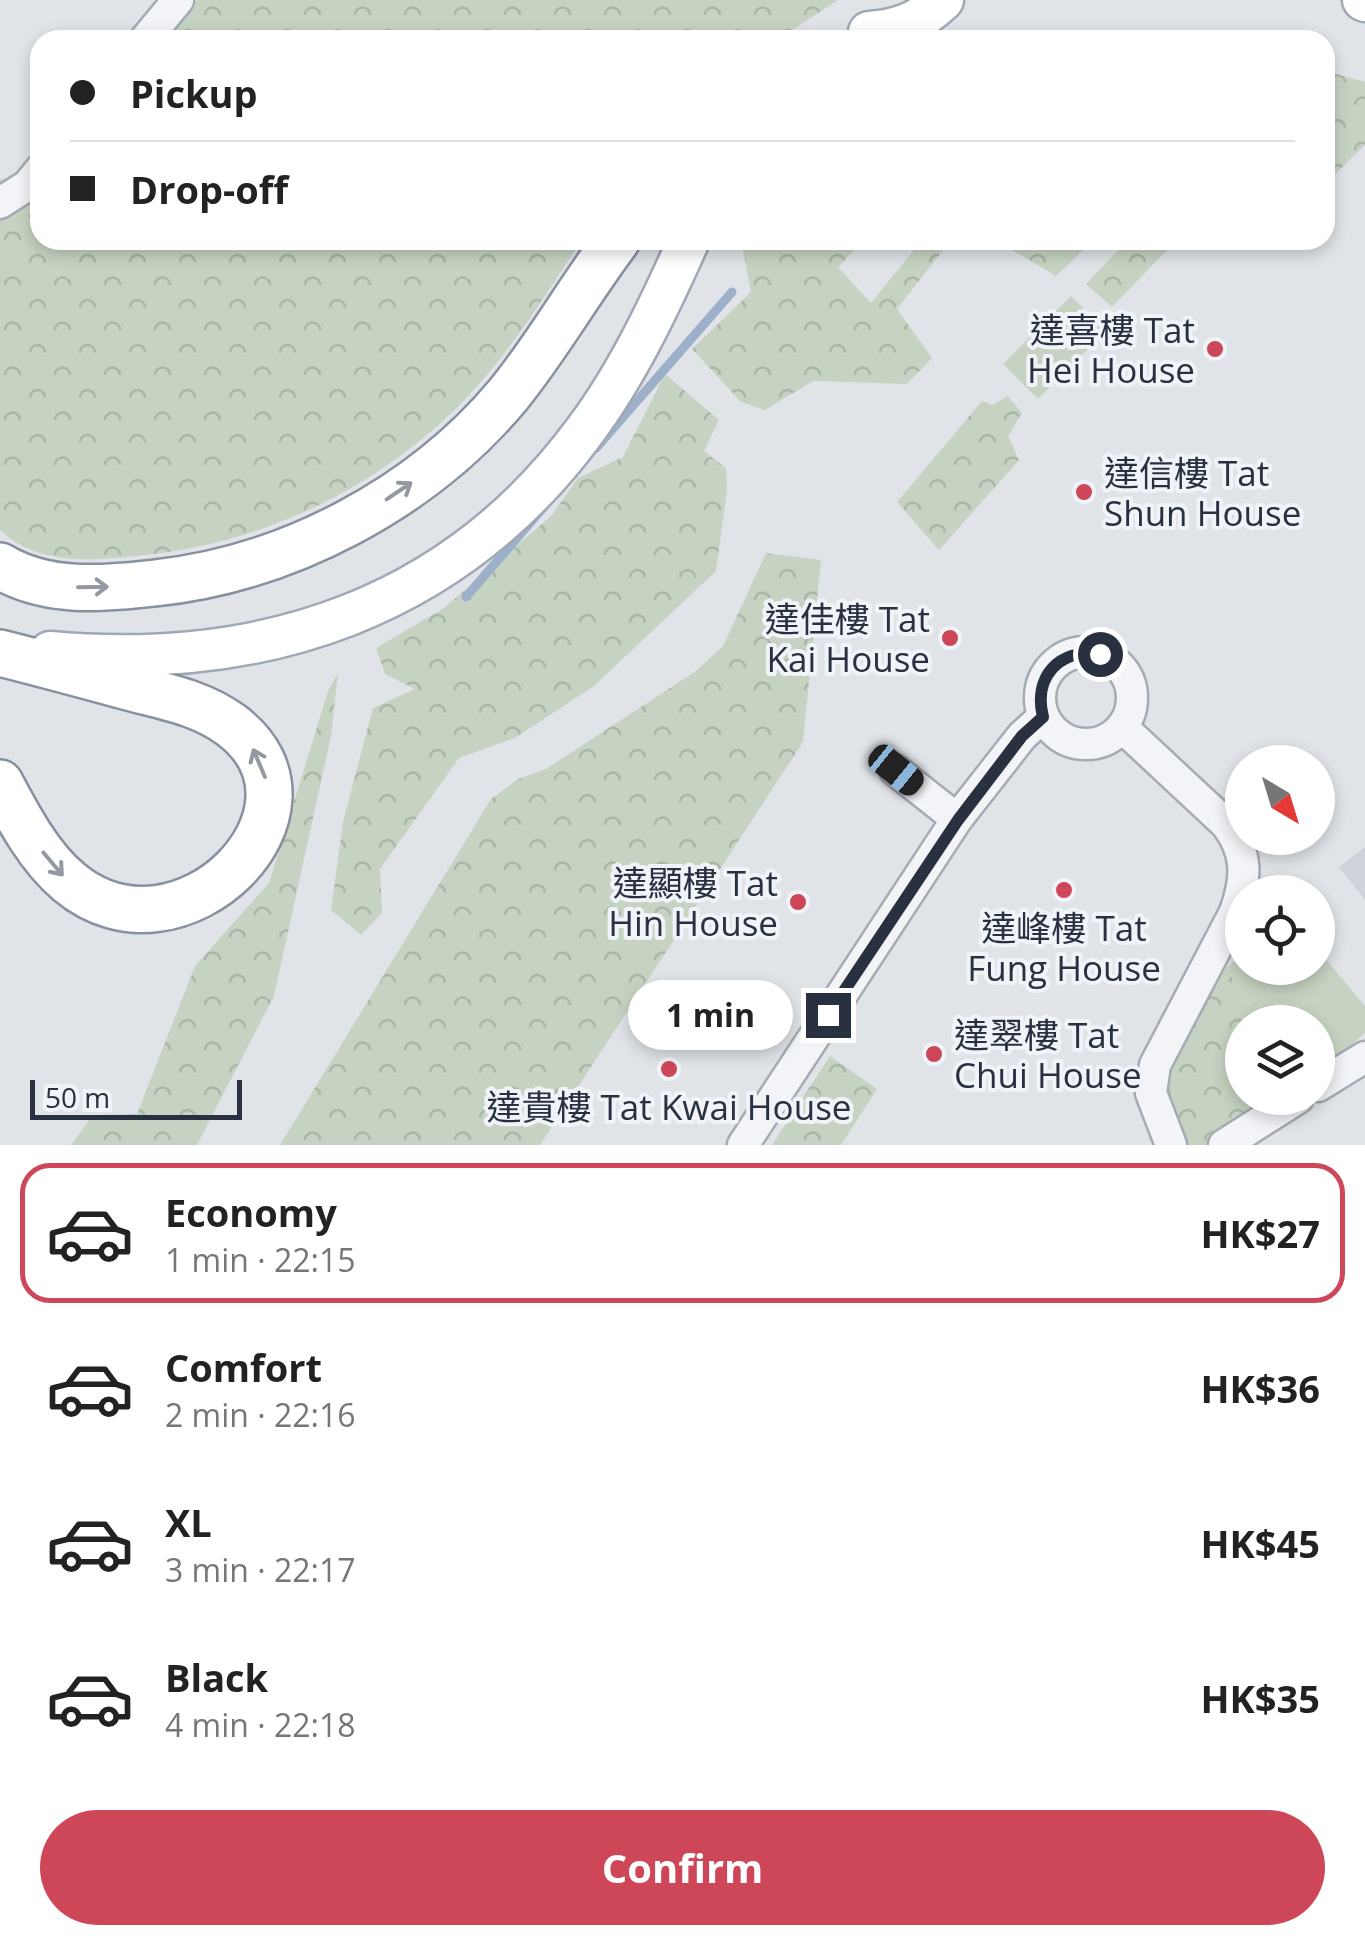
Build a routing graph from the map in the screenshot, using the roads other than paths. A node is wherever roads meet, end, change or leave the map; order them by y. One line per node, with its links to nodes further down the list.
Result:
1 (178, 0): 4 (lane)
2 (904, 0): 5 (main road)
3 (943, 0): 6 (main road)
4 (153, 30)
5 (868, 30)
6 (894, 30)
7 (30, 182): 8 (lane)
8 (0, 204)
9 (611, 250): 11 (highway, one-way to 9)
10 (684, 250): 12 (main road)
11 (0, 566)
12 (0, 650): 16 (highway, one-way to 12)
13 (1043, 717): 14 (lane); 14 (lane); 17 (lane)
14 (1122, 728): 22 (lane)
15 (896, 770): 17 (lane)
16 (0, 783)
17 (958, 820): 21 (lane)
18 (1365, 1057): 19 (lane)
19 (1335, 1076)
20 (1271, 1115): 23 (lane)
21 (743, 1145)
22 (1171, 1145)
23 (1224, 1145)

